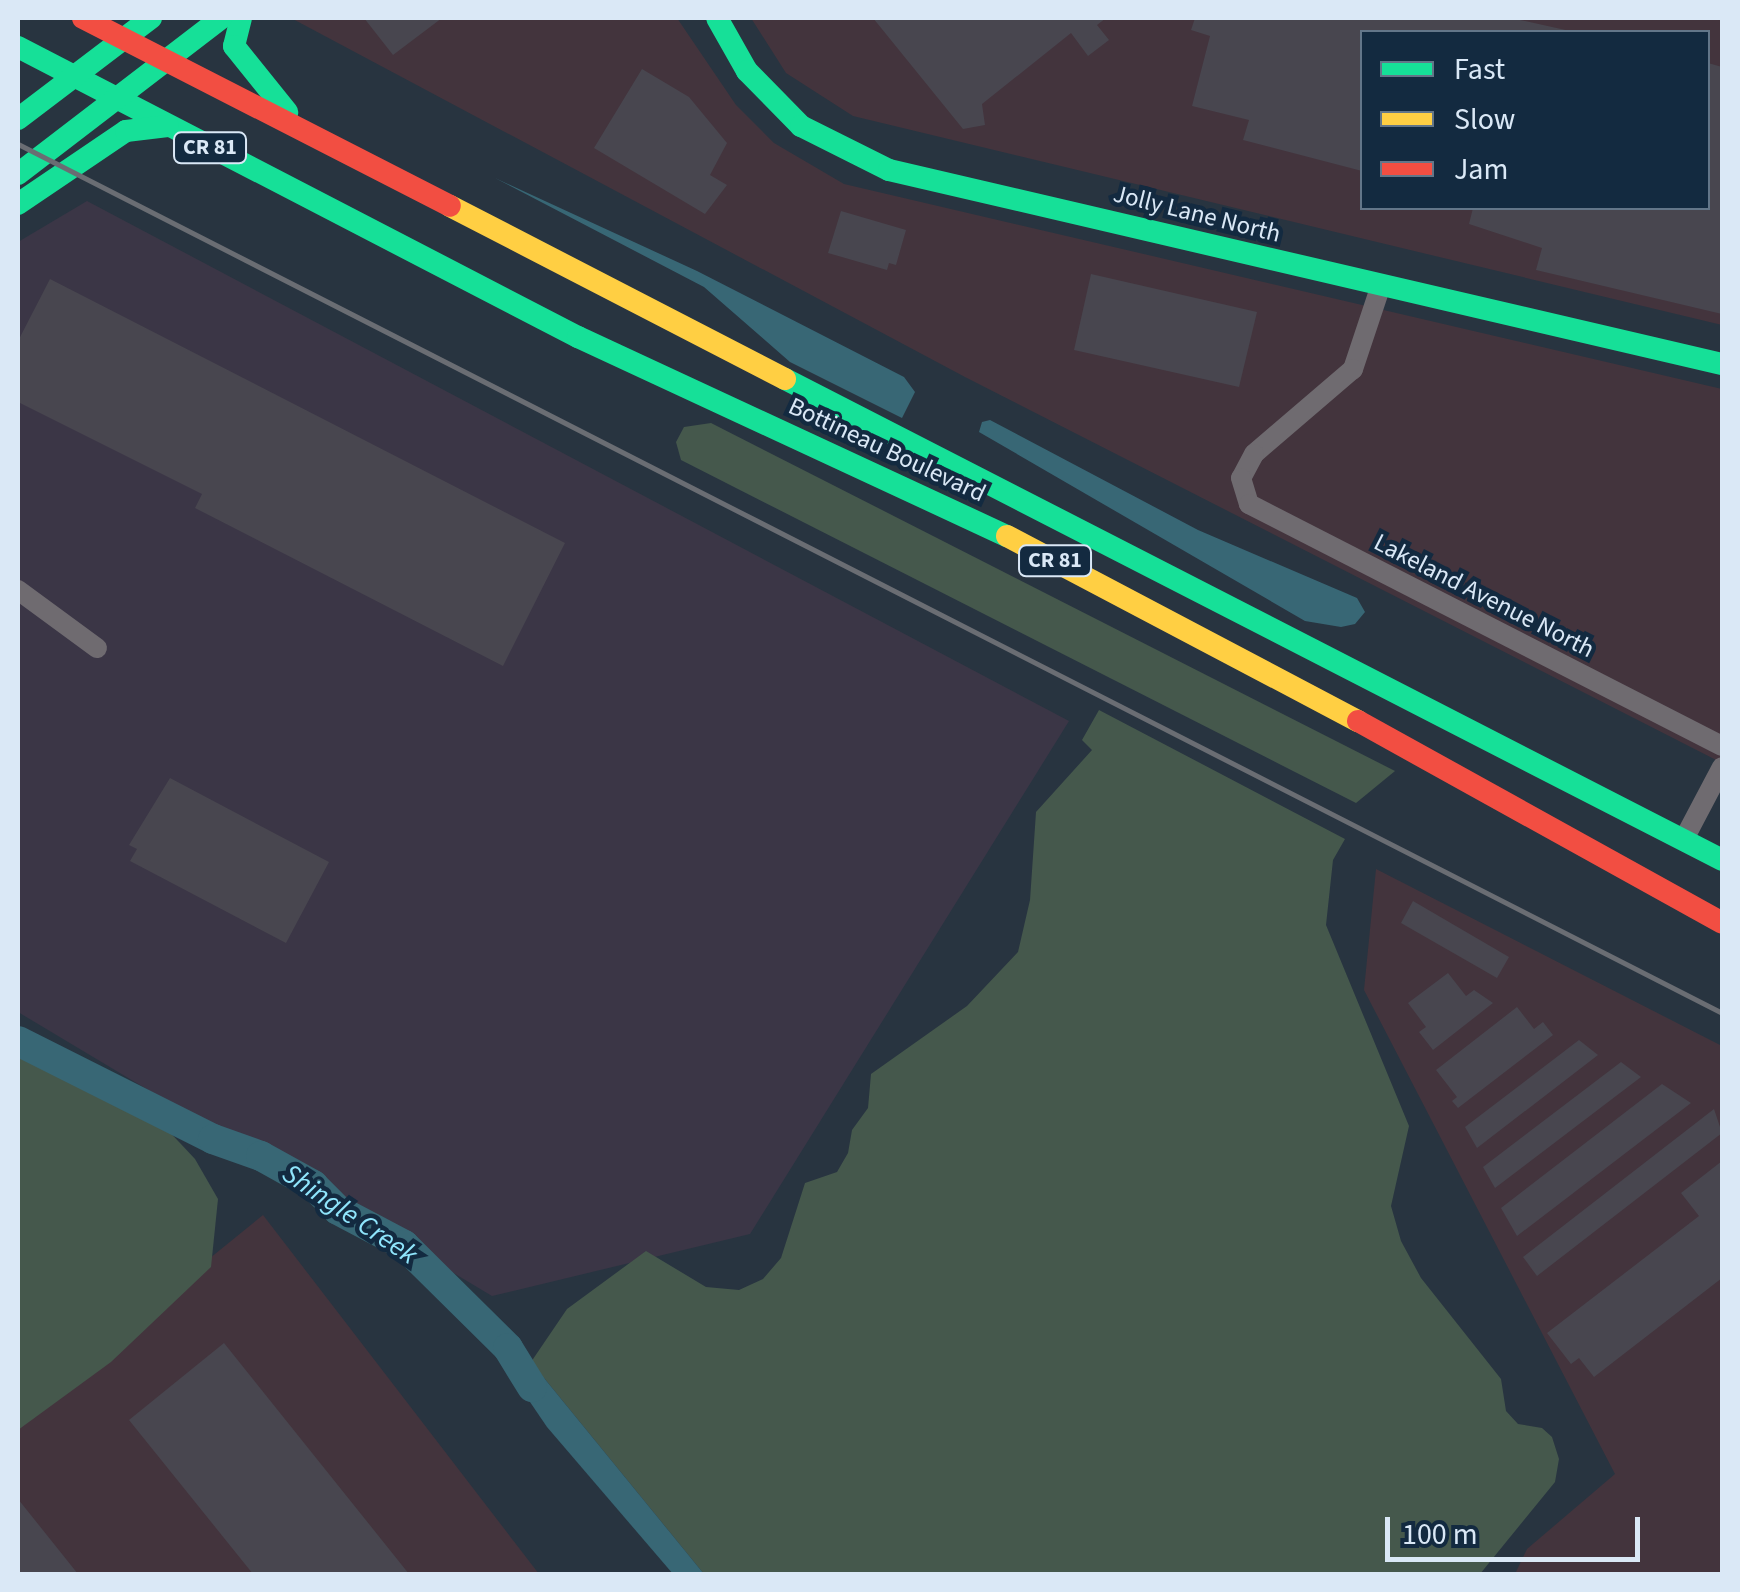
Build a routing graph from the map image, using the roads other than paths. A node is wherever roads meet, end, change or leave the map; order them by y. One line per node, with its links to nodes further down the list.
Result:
1 (83, 18): 6 (main road, Bottineau Boulevard / CR 81)
2 (151, 18): 6 (main road)
3 (221, 18): 8 (main road)
4 (242, 18): 13 (main road)
5 (717, 18): 16 (main road, Jolly Lane North)
6 (125, 39): 8 (main road, Bottineau Boulevard / CR 81); 9 (main road)
7 (18, 48): 9 (main road, Bottineau Boulevard / CR 81)
8 (165, 60): 10 (main road); 13 (main road, Bottineau Boulevard / CR 81)
9 (74, 75): 10 (main road, Bottineau Boulevard / CR 81); 11 (main road)
10 (114, 98): 12 (main road, Bottineau Boulevard / CR 81); 14 (main road)
11 (18, 119)
12 (168, 126): 15 (main road); 24 (main road, Bottineau Boulevard / CR 81)
13 (306, 130): 22 (main road, Bottineau Boulevard / CR 81)
14 (18, 174)
15 (18, 204)
16 (1381, 284): 17 (main road, Jolly Lane North); 20 (street, Lakeland Avenue North)
17 (1722, 364)
18 (18, 590): 19 (street)
19 (97, 648)
20 (1722, 746)
21 (1722, 767): 22 (street)
22 (1684, 839): 23 (main road, Bottineau Boulevard / CR 81)
23 (1722, 860)
24 (1722, 923)

